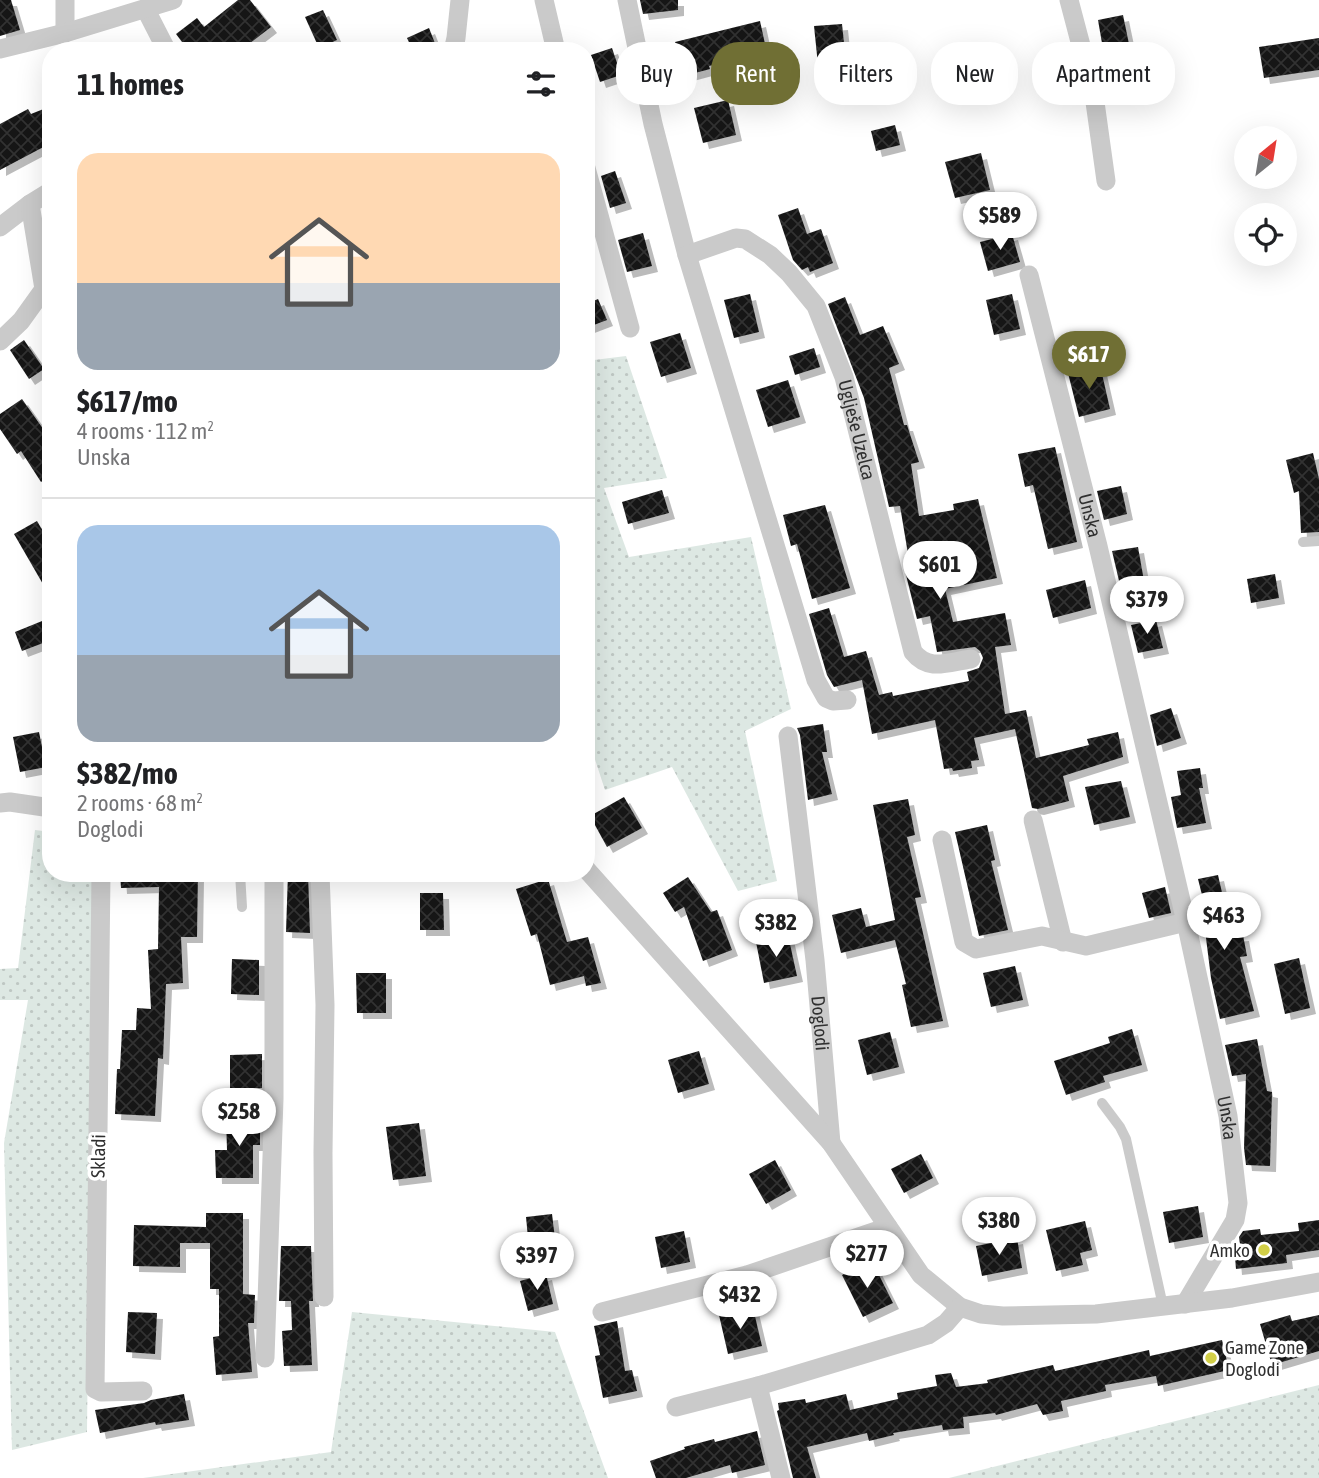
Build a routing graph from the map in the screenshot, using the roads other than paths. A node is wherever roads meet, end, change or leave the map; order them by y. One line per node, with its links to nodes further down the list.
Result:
1 (65, 0): 8 (street)
2 (173, 0): 7 (street)
3 (460, 0): 10 (street)
4 (544, 0): 11 (street)
5 (627, 0): 18 (street)
6 (1069, 0): 13 (street)
7 (146, 10): 8 (street); 9 (street)
8 (65, 33): 12 (street)
9 (162, 42)
10 (455, 42)
11 (554, 42)
12 (0, 48)
13 (1106, 181)
14 (42, 197): 16 (street)
15 (595, 200): 22 (street)
16 (30, 204): 17 (street); 19 (street)
17 (0, 227)
18 (687, 255): 26 (street, Uglješe Uzelca); 27 (street)
19 (42, 263)
20 (1029, 275): 39 (street, Unska)
21 (42, 299): 23 (street)
22 (631, 328)
23 (0, 341)
24 (1319, 541): 25 (lane)
25 (1303, 542)
26 (971, 659)
27 (846, 700)
28 (788, 736): 42 (street, Doglodi)
29 (0, 803): 30 (street)
30 (42, 807)
31 (1033, 820): 40 (street)
32 (942, 840): 40 (street)
33 (595, 879): 42 (street, Doglodi)
34 (101, 882): 52 (street, Skladi)
35 (241, 882): 38 (lane)
36 (274, 882): 50 (street)
37 (320, 882): 45 (street)
38 (242, 907)
39 (1186, 922): 40 (street); 46 (street, Unska)
40 (1063, 942)
41 (1102, 1103): 47 (lane)
42 (831, 1143): 43 (street, Doglodi)
43 (888, 1227): 48 (street, Doglodi); 49 (street)
44 (1319, 1282): 46 (street, Doglodi)
45 (324, 1297)
46 (1185, 1304): 47 (street, Doglodi)
47 (1163, 1306): 48 (street, Doglodi)
48 (960, 1307): 51 (street)
49 (602, 1312)
50 (265, 1358)
51 (758, 1386): 53 (street); 54 (street)
52 (143, 1391)
53 (676, 1407)
54 (781, 1478)

